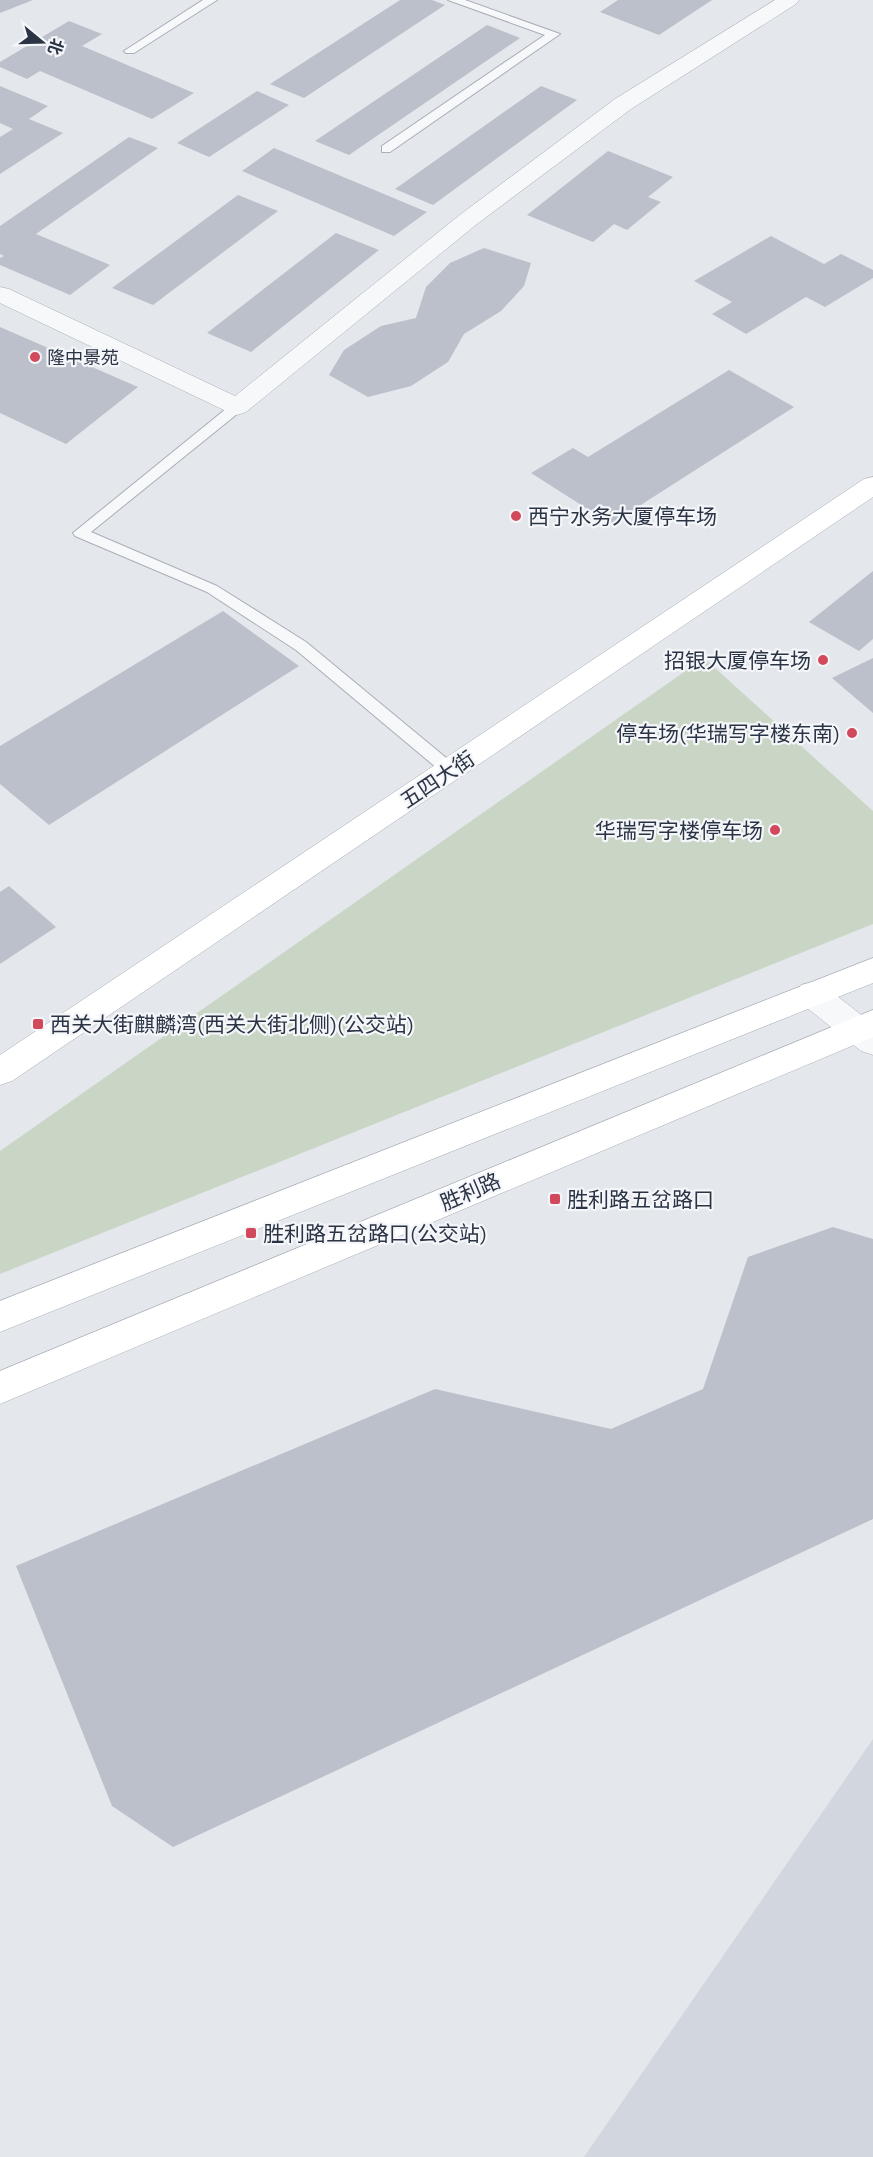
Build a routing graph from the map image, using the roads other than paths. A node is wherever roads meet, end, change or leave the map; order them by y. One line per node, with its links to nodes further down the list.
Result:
1 (211, 0): 4 (lane)
2 (454, 0): 5 (lane)
3 (789, 0): 7 (street)
4 (130, 51)
5 (386, 149)
6 (0, 294): 7 (street)
7 (237, 407): 9 (lane)
8 (873, 485): 9 (main road, 五四大街)
9 (450, 770): 13 (main road, 五四大街)
10 (873, 970): 11 (main road)
11 (812, 994): 12 (street); 14 (main road)
12 (868, 1031): 15 (main road, 胜利路)
13 (0, 1072)
14 (0, 1317)
15 (0, 1388)

